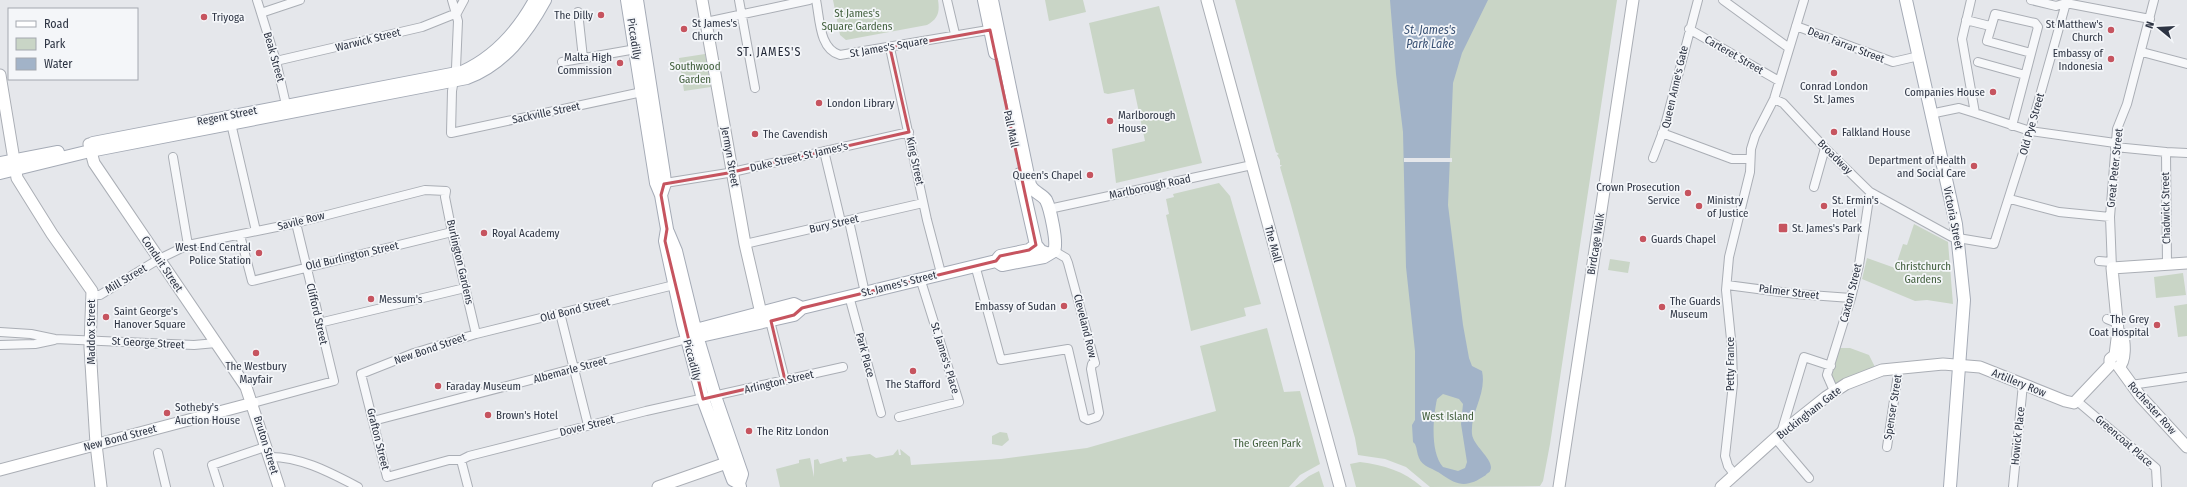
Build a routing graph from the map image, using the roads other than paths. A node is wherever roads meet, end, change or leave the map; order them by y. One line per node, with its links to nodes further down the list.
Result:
1 (257, 0): 27 (street, Beak Street)
2 (300, 0): 27 (street)
3 (452, 0): 28 (street)
4 (464, 0): 28 (street)
5 (536, 0): 50 (main road, Regent Street)
6 (544, 0): 50 (main road, Regent Street)
7 (627, 0): 40 (main road, Piccadilly)
8 (637, 0): 78 (main road, Piccadilly)
9 (702, 0): 32 (street, Jermyn Street)
10 (738, 0): 29 (street)
11 (809, 0): 29 (street)
12 (816, 0): 38 (street, St James's Square)
13 (947, 0): 37 (street)
14 (984, 0): 35 (main road, Pall Mall)
15 (992, 0): 35 (main road, Pall Mall)
16 (1207, 0): 75 (street, The Mall)
17 (1633, 0): 169 (street, Birdcage Walk)
18 (1698, 0): 36 (street, Queen Anne's Gate)
19 (1723, 0): 39 (street)
20 (1804, 0): 33 (street)
21 (1906, 0): 43 (main road, Victoria Street)
22 (1971, 0): 31 (street)
23 (2030, 0): 25 (street)
24 (2154, 0): 30 (street, Great Peter Street)
25 (2066, 3): 30 (street); 61 (street, Old Pye Street)
26 (578, 12): 44 (street)
27 (261, 13): 45 (street, Beak Street)
28 (457, 13): 45 (street, Warwick Street); 50 (street)
29 (741, 15): 32 (street); 53 (street)
30 (2150, 19): 41 (street, Great Peter Street)
31 (1966, 20): 34 (street); 57 (street)
32 (706, 22): 76 (street, Jermyn Street)
33 (1796, 26): 39 (street); 43 (street, Dean Farrar Street)
34 (1990, 26): 42 (street); 42 (street)
35 (994, 29): 37 (street, St James's Square); 83 (main road, Pall Mall); 85 (main road, Pall Mall)
36 (1689, 29): 52 (street, Carteret Street); 63 (street, Queen Anne's Gate)
37 (955, 34): 38 (street, St James's Square)
38 (890, 48): 62 (street, King Street)
39 (1789, 48): 52 (street)
40 (636, 49): 44 (street); 54 (main road, Piccadilly)
41 (2142, 52): 48 (street); 64 (street, Great Peter Street)
42 (2031, 53): 49 (street)
43 (1919, 56): 58 (main road, Victoria Street)
44 (583, 58): 46 (street)
45 (276, 61): 56 (street, Beak Street)
46 (562, 62)
47 (1978, 62): 49 (street)
48 (2187, 64)
49 (2025, 74): 60 (street)
50 (455, 78): 54 (street, Sackville Street); 56 (main road, Regent Street)
51 (0, 81): 74 (street, Maddox Street)
52 (1779, 81): 55 (street)
53 (755, 88)
54 (642, 92): 82 (main road, Piccadilly)
55 (1774, 99): 66 (street, Broadway); 72 (street)
56 (288, 109): 59 (main road, Regent Street)
57 (1975, 113): 58 (street); 60 (street)
58 (1930, 114): 95 (main road, Victoria Street)
59 (230, 120): 65 (main road, Regent Street); 92 (street)
60 (2012, 126): 61 (street)
61 (2030, 131): 64 (street); 84 (street, Old Pye Street)
62 (909, 132): 67 (street, Duke Street St James's); 86 (street, King Street)
63 (1662, 132): 71 (street); 72 (street, Queen Anne's Gate)
64 (2115, 145): 68 (street); 88 (street, Great Peter Street)
65 (90, 147): 74 (main road, Regent Street); 101 (street, Conduit Street)
66 (1825, 148): 79 (street); 81 (street, Broadway)
67 (824, 151): 76 (street, Duke Street St James's); 89 (street)
68 (2166, 152): 69 (street); 105 (street, Chadwick Street)
69 (2187, 153)
70 (173, 157): 98 (street)
71 (1653, 158)
72 (1750, 159): 112 (street, Petty France)
73 (0, 163): 74 (main road, Regent Street)
74 (14, 165): 77 (main road, Regent Street); 115 (street, Maddox Street)
75 (1252, 165): 87 (street, Marlborough Road); 168 (street, The Mall)
76 (733, 172): 78 (street, Duke Street St James's); 96 (street, Jermyn Street)
77 (0, 173)
78 (665, 183): 82 (main road, Piccadilly)
79 (1814, 187)
80 (446, 191): 90 (street, Savile Row); 93 (street, Burlington Gardens)
81 (1870, 192): 95 (street, Broadway); 117 (street, Caxton Street)
82 (661, 195): 91 (main road, Piccadilly)
83 (1038, 195): 85 (main road); 87 (main road, Pall Mall)
84 (2010, 199): 88 (street); 97 (street, Old Pye Street)
85 (1027, 201): 99 (main road, Pall Mall)
86 (923, 203): 89 (street, Bury Street); 109 (street, King Street)
87 (1048, 209): 100 (main road, Pall Mall)
88 (2110, 218): 107 (street, Great Peter Street)
89 (845, 222): 96 (street, Bury Street); 114 (street)
90 (296, 223): 92 (street, Savile Row); 108 (street, Clifford Street)
91 (667, 229): 111 (main road, Piccadilly); 123 (main road, Piccadilly)
92 (256, 231): 94 (street, Savile Row)
93 (452, 232): 108 (street, Old Burlington Street); 113 (street, Burlington Gardens)
94 (240, 235): 98 (street, Savile Row); 108 (street, Old Burlington Street)
95 (1958, 239): 97 (street, Broadway); 129 (main road, Victoria Street)
96 (745, 244): 119 (street, Jermyn Street)
97 (1994, 244)
98 (188, 245): 101 (street, Savile Row)
99 (1036, 245): 100 (main road); 103 (main road, St. James's Street)
100 (1052, 252): 103 (main road, St. James's Street); 106 (street, Cleveland Row)
101 (159, 259): 115 (street, Mill Street); 126 (street, Conduit Street)
102 (2099, 260): 107 (street)
103 (996, 261): 106 (main road, St. James's Street)
104 (2187, 263): 105 (street)
105 (2167, 264): 107 (street)
106 (975, 265): 109 (main road, St. James's Street)
107 (2111, 265): 128 (street)
108 (306, 267): 120 (street, Clifford Street)
109 (941, 273): 110 (main road, St. James's Street)
110 (920, 278): 114 (main road, St. James's Street); 145 (street, St. James's Place)
111 (674, 285): 118 (street, Old Bond Street); 123 (main road, Piccadilly)
112 (1727, 285): 117 (street, Palmer Street); 157 (street, Petty France)
113 (466, 288): 120 (street); 122 (street, Burlington Gardens)
114 (865, 292): 116 (main road, St. James's Street)
115 (92, 295): 125 (street, Maddox Street)
116 (849, 296): 119 (main road, St. James's Street); 144 (street, Park Place)
117 (1851, 298): 130 (street, Caxton Street)
118 (560, 313): 122 (street, Old Bond Street); 133 (street)
119 (766, 317): 123 (main road, St. James's Street); 136 (street)
120 (319, 323): 137 (street, Clifford Street)
121 (0, 332): 124 (street, St George Street)
122 (476, 334): 134 (street, New Bond Street)
123 (691, 335): 133 (street, Albemarle Street); 141 (main road, Piccadilly)
124 (55, 339): 125 (street, St George Street); 127 (street, St George Street)
125 (90, 341): 126 (street, St George Street); 149 (street, Maddox Street)
126 (216, 343): 143 (street, Conduit Street)
127 (0, 345)
128 (2116, 362): 139 (street, Rochester Row); 142 (street)
129 (1959, 365): 132 (street, Buckingham Gate); 138 (street, Artillery Row); 170 (main road, Victoria Street)
130 (1831, 366): 140 (street, Caxton Street); 148 (street)
131 (843, 367): 136 (street, Arlington Street)
132 (1899, 367): 140 (street, Buckingham Gate); 151 (street, Spenser Street)
133 (575, 370): 146 (street, Albemarle Street); 147 (street)
134 (361, 374): 146 (street, Grafton Street)
135 (2187, 377): 139 (street)
136 (785, 380): 141 (street, Arlington Street)
137 (334, 381): 143 (street, New Bond Street)
138 (2023, 384): 142 (street, Artillery Row); 171 (street, Howick Place)
139 (2131, 385): 150 (street, Rochester Row)
140 (1834, 391): 148 (street, Buckingham Gate)
141 (709, 397): 147 (street, Dover Street); 155 (main road, Piccadilly)
142 (2077, 401): 172 (street, Greencoat Place)
143 (253, 403): 149 (street, New Bond Street); 152 (street, Bruton Street)
144 (881, 413)
145 (899, 417)
146 (373, 421): 154 (street, Grafton Street)
147 (588, 425): 154 (street, Dover Street)
148 (1778, 435): 157 (street, Buckingham Gate); 158 (street)
149 (96, 444): 156 (street, New Bond Street); 161 (street, Maddox Street)
150 (2186, 444)
151 (1886, 447)
152 (267, 452): 163 (street); 164 (street, Bruton Street); 165 (street)
153 (158, 453): 162 (street)
154 (461, 460): 166 (street)
155 (732, 461): 159 (main road, Piccadilly); 167 (street)
156 (0, 470)
157 (1734, 474): 160 (street, Buckingham Gate)
158 (1809, 478)
159 (739, 485)
160 (1724, 486)
161 (101, 487)
162 (166, 487)
163 (219, 487)
164 (279, 487)
165 (358, 487)
166 (468, 487)
167 (660, 487)
168 (1340, 487)
169 (1559, 487)
170 (1950, 487)
171 (2013, 487)
172 (2157, 487)

